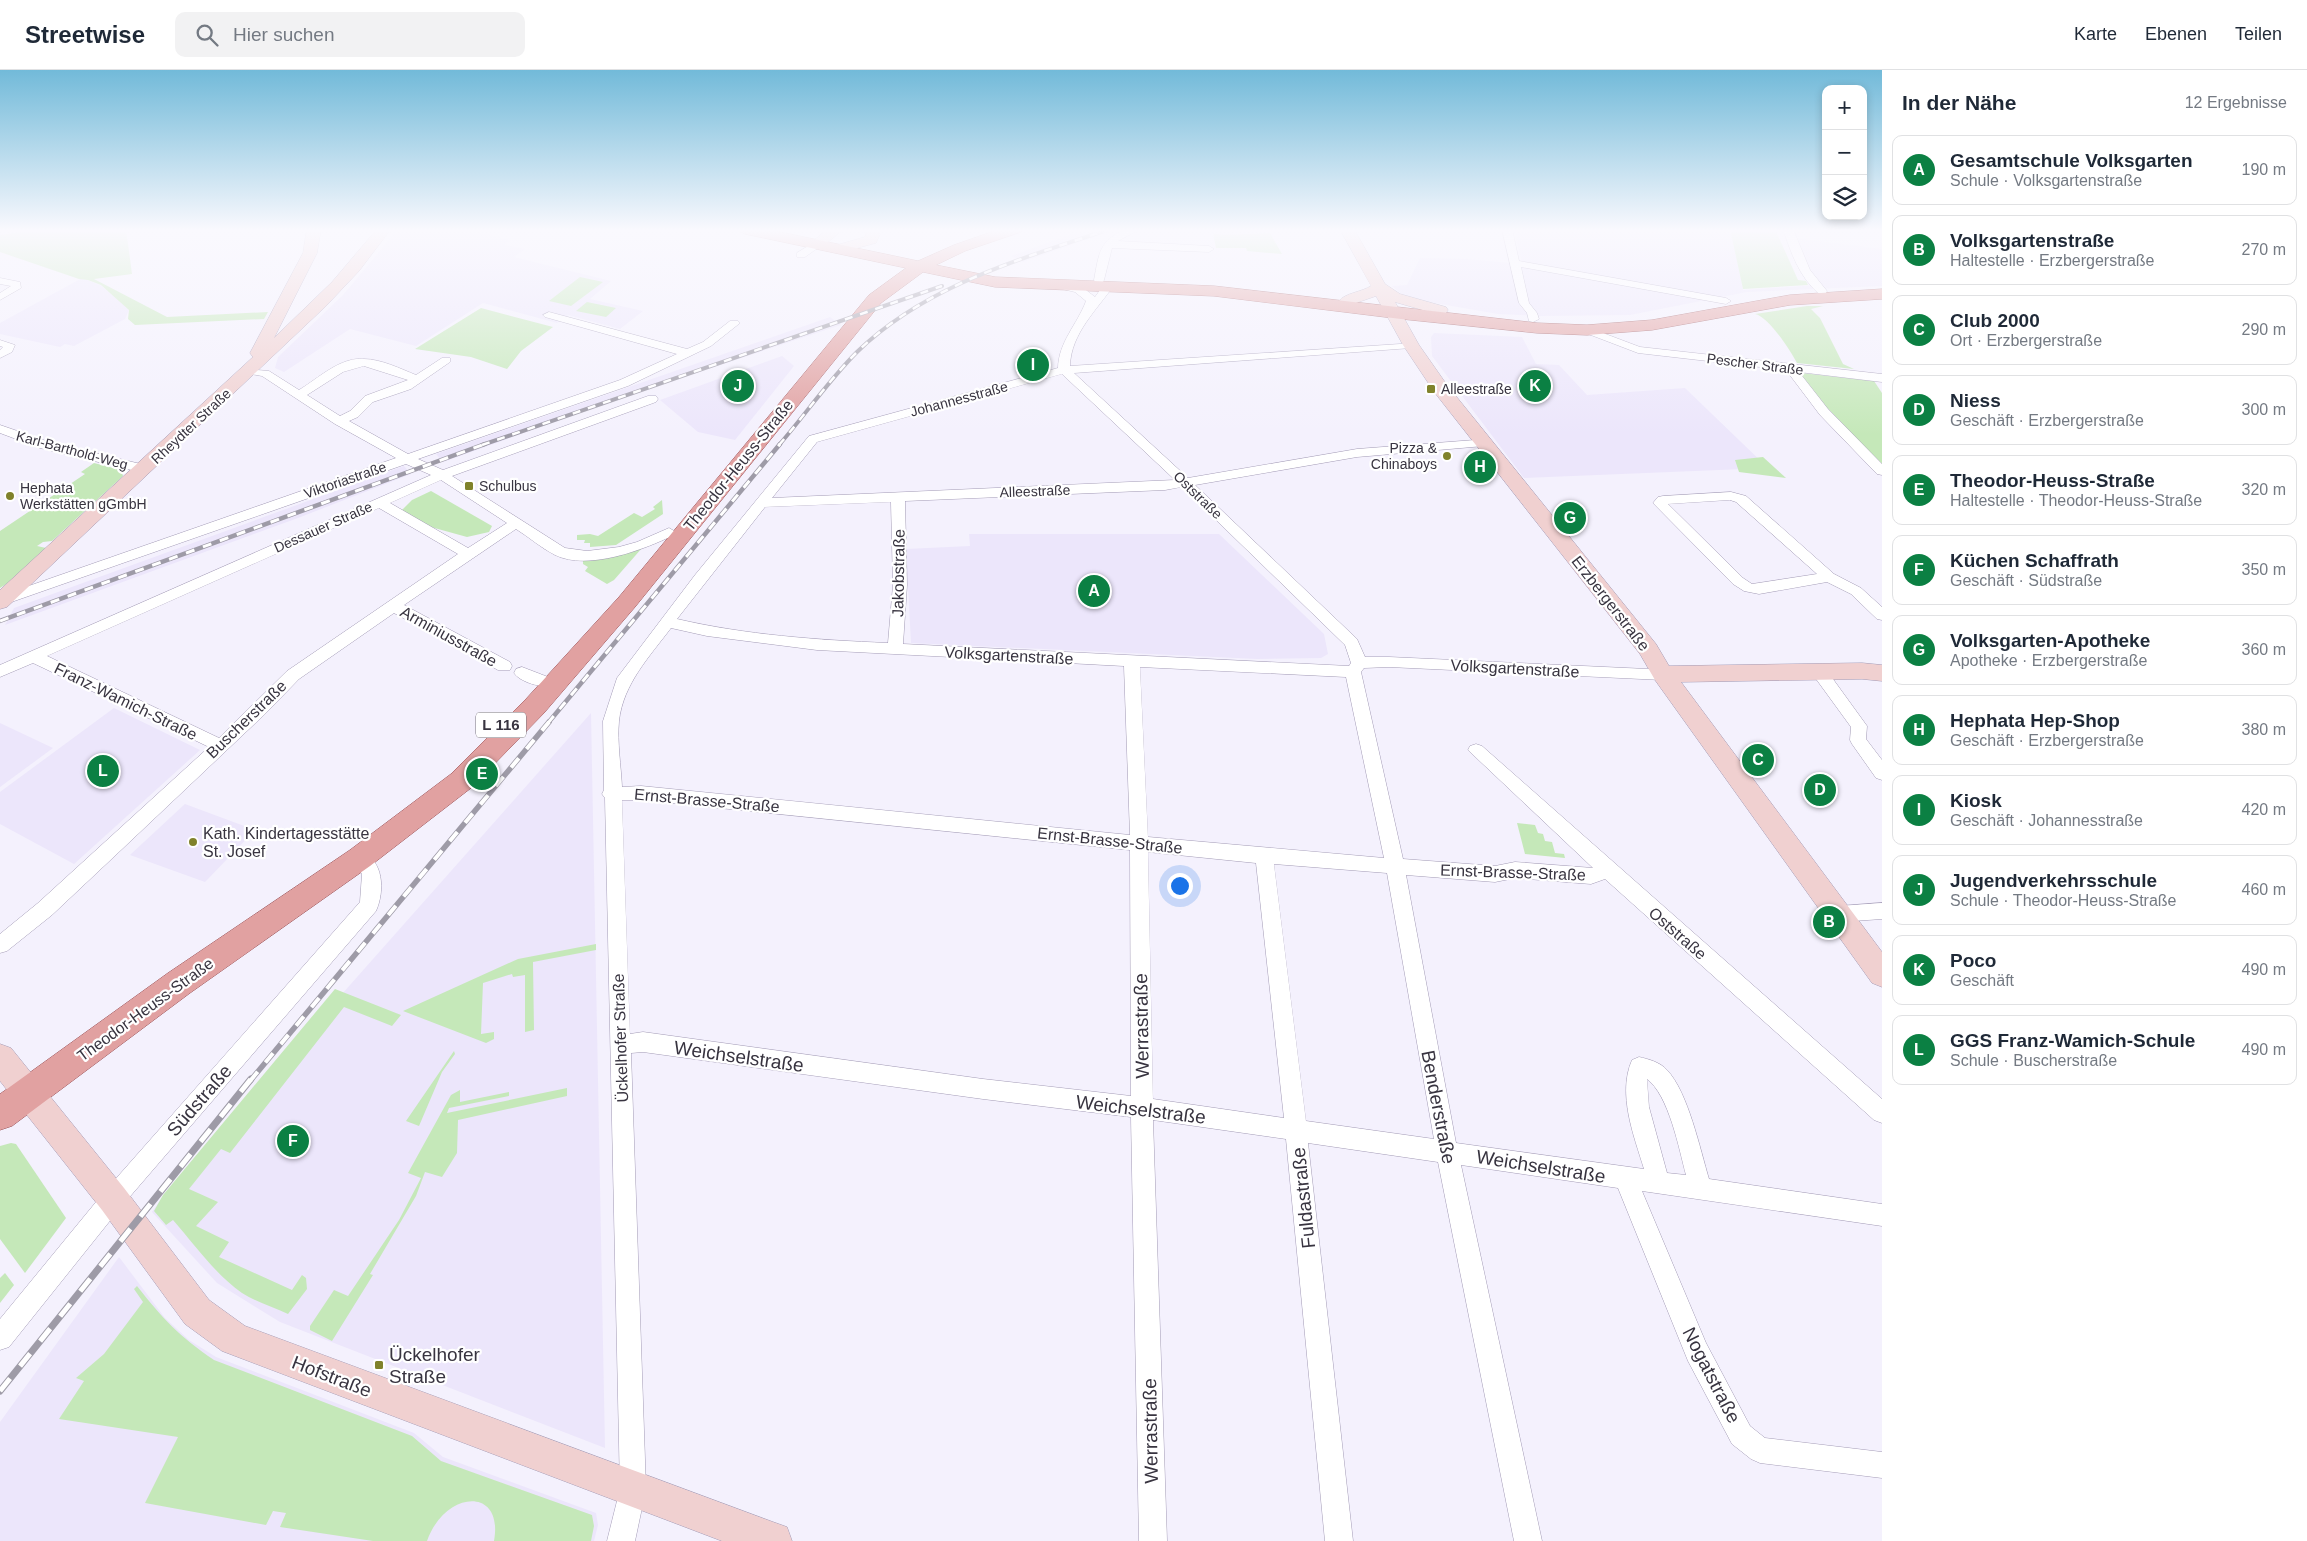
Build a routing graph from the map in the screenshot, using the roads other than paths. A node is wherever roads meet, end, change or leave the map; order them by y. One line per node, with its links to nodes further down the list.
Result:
1 (287, 298): 27 (main road, Rheydter Straße)
2 (325, 298): 26 (main road, Rheydter Straße)
3 (862, 298): 53 (main road, Theodor-Heuss-Straße / L 116)
4 (877, 298): 75 (main road, Theodor-Heuss-Straße / L 116)
5 (1090, 298): 21 (street)
6 (1095, 298): 21 (street)
7 (1279, 298): 18 (main road)
8 (1317, 298): 16 (main road)
9 (1357, 298): 16 (main road)
10 (1384, 298): 18 (main road, Erzbergerstraße)
11 (1397, 298): 19 (main road)
12 (1523, 298): 22 (street)
13 (1707, 298): 17 (street)
14 (1741, 298): 17 (main road)
15 (1814, 298): 24 (main road)
16 (1346, 301): 18 (main road)
17 (1726, 301): 22 (main road)
18 (1390, 309): 19 (main road); 29 (main road, Erzbergerstraße)
19 (1439, 314): 22 (main road); 25 (main road); 29 (main road)
20 (549, 315): 31 (street)
21 (1086, 315): 35 (street)
22 (1532, 319)
23 (734, 323): 31 (street, Viktoriastraße)
24 (1617, 328): 25 (main road); 30 (street)
25 (1587, 330): 30 (street, Pescher Straße)
26 (286, 335): 27 (main road); 36 (main road, Rheydter Straße)
27 (267, 336): 36 (main road, Rheydter Straße)
28 (0, 343): 32 (street)
29 (1411, 345): 35 (street, Johannesstraße); 43 (main road, Erzbergerstraße)
30 (1629, 348): 34 (street, Pescher Straße)
31 (688, 353): 44 (street, Viktoriastraße)
32 (0, 355)
33 (446, 360): 38 (street)
34 (1790, 368): 37 (street, Pescher Straße); 46 (street)
35 (1064, 370): 48 (street, Oststraße); 51 (street, Johannesstraße)
36 (249, 371): 39 (street); 45 (main road, Rheydter Straße)
37 (1882, 378)
38 (415, 380): 39 (street); 41 (street)
39 (298, 395): 41 (street)
40 (652, 399): 47 (street, Dessauer Straße)
41 (339, 421): 44 (street)
42 (0, 429): 45 (street, Karl-Barthold-Weg)
43 (1484, 442): 48 (street, Alleestraße); 68 (main road, Erzbergerstraße)
44 (407, 459): 47 (street); 56 (street, Viktoriastraße)
45 (144, 469): 56 (main road, Rheydter Straße)
46 (1882, 471)
47 (442, 475): 50 (street, Dessauer Straße); 52 (street)
48 (1187, 484): 49 (street, Alleestraße); 64 (street, Oststraße)
49 (898, 497): 51 (street, Alleestraße); 60 (street, Jakobstraße)
50 (379, 502): 54 (street); 61 (street, Dessauer Straße)
51 (762, 502): 59 (street, Johannesstraße)
52 (516, 523): 53 (street); 54 (street, Buscherstraße)
53 (669, 532): 83 (main road, Theodor-Heuss-Straße / L 116)
54 (468, 554): 57 (street, Buscherstraße)
55 (1829, 577): 55 (street); 58 (street)
56 (0, 601)
57 (394, 606): 63 (street, Arminiusstraße); 69 (street, Buscherstraße)
58 (1882, 615)
59 (664, 626): 60 (street, Volksgartenstraße); 72 (street, Ückelhofer Straße)
60 (895, 649): 62 (street, Volksgartenstraße)
61 (33, 656): 65 (street, Dessauer Straße); 69 (street, Franz-Wamich-Straße)
62 (1132, 661): 64 (street, Volksgartenstraße); 73 (street, Werrastraße)
63 (504, 666)
64 (1356, 667): 68 (street, Volksgartenstraße); 76 (street, Benderstraße)
65 (0, 670)
66 (1819, 672): 67 (main road, Volksgartenstraße); 68 (main road, Volksgartenstraße); 71 (street)
67 (1882, 673)
68 (1663, 674): 79 (main road, Erzbergerstraße)
69 (219, 745): 80 (street, Buscherstraße)
70 (1476, 750): 77 (street, Oststraße)
71 (1882, 773)
72 (612, 794): 73 (street, Ernst-Brasse-Straße); 82 (street, Ückelhofer Straße)
73 (1139, 843): 74 (street, Ernst-Brasse-Straße); 84 (street, Werrastraße)
74 (1264, 856): 76 (street, Ernst-Brasse-Straße); 87 (street, Fuldastraße)
75 (360, 858): 83 (main road, Theodor-Heuss-Straße / L 116); 92 (street, Südstraße)
76 (1394, 866): 77 (street, Ernst-Brasse-Straße); 88 (street, Benderstraße)
77 (1608, 870): 85 (street, Oststraße)
78 (1882, 911): 79 (street)
79 (1839, 914): 81 (main road, Erzbergerstraße)
80 (0, 945)
81 (1882, 974)
82 (622, 1044): 84 (street, Weichselstraße); 96 (street, Ückelhofer Straße)
83 (12, 1082): 86 (main road, Theodor-Heuss-Straße / L 116); 92 (main road, Hofstraße)
84 (1142, 1108): 87 (street, Weichselstraße); 99 (street, Werrastraße)
85 (1882, 1113)
86 (0, 1114)
87 (1296, 1131): 88 (street, Weichselstraße); 100 (street, Fuldastraße)
88 (1447, 1152): 89 (street, Weichselstraße); 101 (street, Benderstraße)
89 (1626, 1180): 90 (street, Weichselstraße); 95 (street, Nogatstraße)
90 (1659, 1184): 91 (street, Weichselstraße); 91 (street)
91 (1701, 1189): 93 (street, Weichselstraße)
92 (113, 1199): 94 (street, Südstraße); 96 (main road, Hofstraße)
93 (1882, 1215)
94 (0, 1338)
95 (1882, 1465)
96 (633, 1489): 97 (street, Ückelhofer Straße); 98 (main road, Hofstraße)
97 (621, 1541)
98 (773, 1541)
99 (1153, 1541)
100 (1338, 1541)
101 (1528, 1541)

